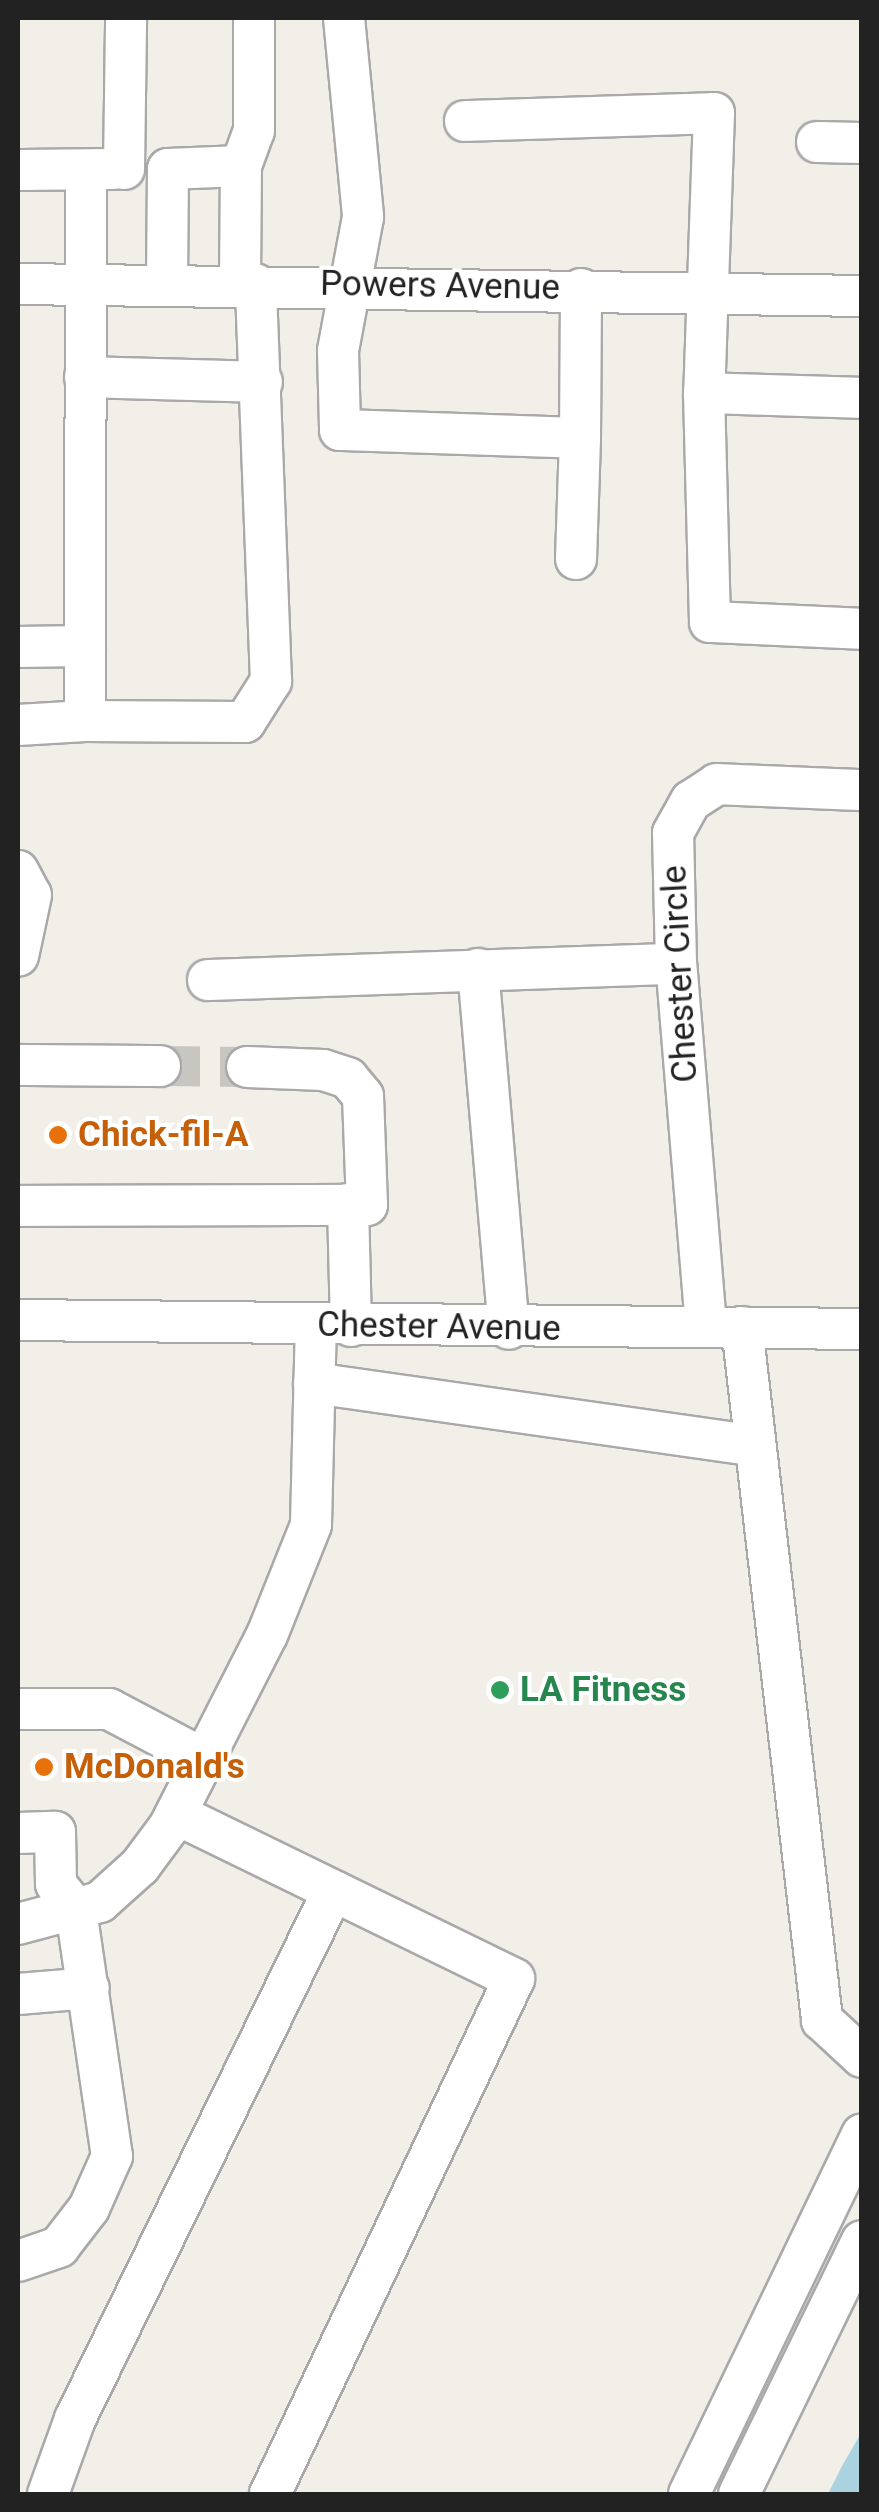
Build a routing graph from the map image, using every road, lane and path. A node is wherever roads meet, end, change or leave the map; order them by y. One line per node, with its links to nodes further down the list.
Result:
1 (126, 18): 8 (street)
2 (254, 18): 7 (street)
3 (344, 18): 15 (street)
4 (465, 120): 17 (street)
5 (817, 142): 6 (street)
6 (862, 143)
7 (242, 166): 9 (street); 14 (street)
8 (105, 169): 9 (street); 10 (street); 12 (street)
9 (168, 169): 13 (street)
10 (18, 170)
11 (18, 284): 12 (street, Powers Avenue)
12 (86, 284): 13 (street, Powers Avenue); 19 (street)
13 (167, 284): 14 (street, Powers Avenue)
14 (248, 284): 15 (street, Powers Avenue); 20 (street)
15 (353, 284): 16 (street, Powers Avenue); 23 (street)
16 (581, 289): 17 (street, Powers Avenue); 23 (street)
17 (709, 291): 18 (street, Powers Avenue); 21 (street)
18 (862, 296)
19 (85, 377): 20 (street); 26 (street)
20 (262, 382): 28 (street)
21 (704, 393): 22 (street); 25 (street)
22 (862, 398)
23 (580, 438): 24 (street)
24 (576, 559)
25 (862, 629)
26 (85, 646): 27 (street); 28 (street)
27 (18, 647)
28 (85, 721): 29 (street)
29 (18, 724)
30 (862, 790): 33 (street, Chester Circle)
31 (18, 871): 32 (street)
32 (18, 956)
33 (676, 964): 34 (street); 43 (street, Chester Circle)
34 (478, 969): 35 (street); 45 (street)
35 (208, 980)
36 (18, 1065): 37 (street)
37 (160, 1066)
38 (248, 1067): 39 (street)
39 (348, 1204): 40 (street); 42 (street)
40 (18, 1206)
41 (18, 1320): 42 (street, Chester Avenue)
42 (333, 1326): 45 (street, Chester Avenue); 46 (street)
43 (724, 1326): 44 (street, Chester Avenue); 45 (street, Chester Avenue); 47 (street, Chester Circle)
44 (862, 1328)
45 (508, 1329)
46 (314, 1383): 47 (street); 49 (street)
47 (755, 1446): 57 (street, Chester Circle)
48 (18, 1710): 49 (street)
49 (204, 1759): 50 (street)
50 (176, 1814): 52 (street); 53 (street)
51 (18, 1834): 53 (street)
52 (333, 1891): 61 (street); 62 (street)
53 (76, 1910): 54 (street); 55 (street)
54 (18, 1924)
55 (89, 1988): 56 (street); 60 (street)
56 (18, 1994)
57 (862, 2057)
58 (862, 2134): 63 (street)
59 (862, 2242): 64 (street)
60 (18, 2260)
61 (38, 2487)
62 (270, 2494)
63 (689, 2494)
64 (739, 2494)

